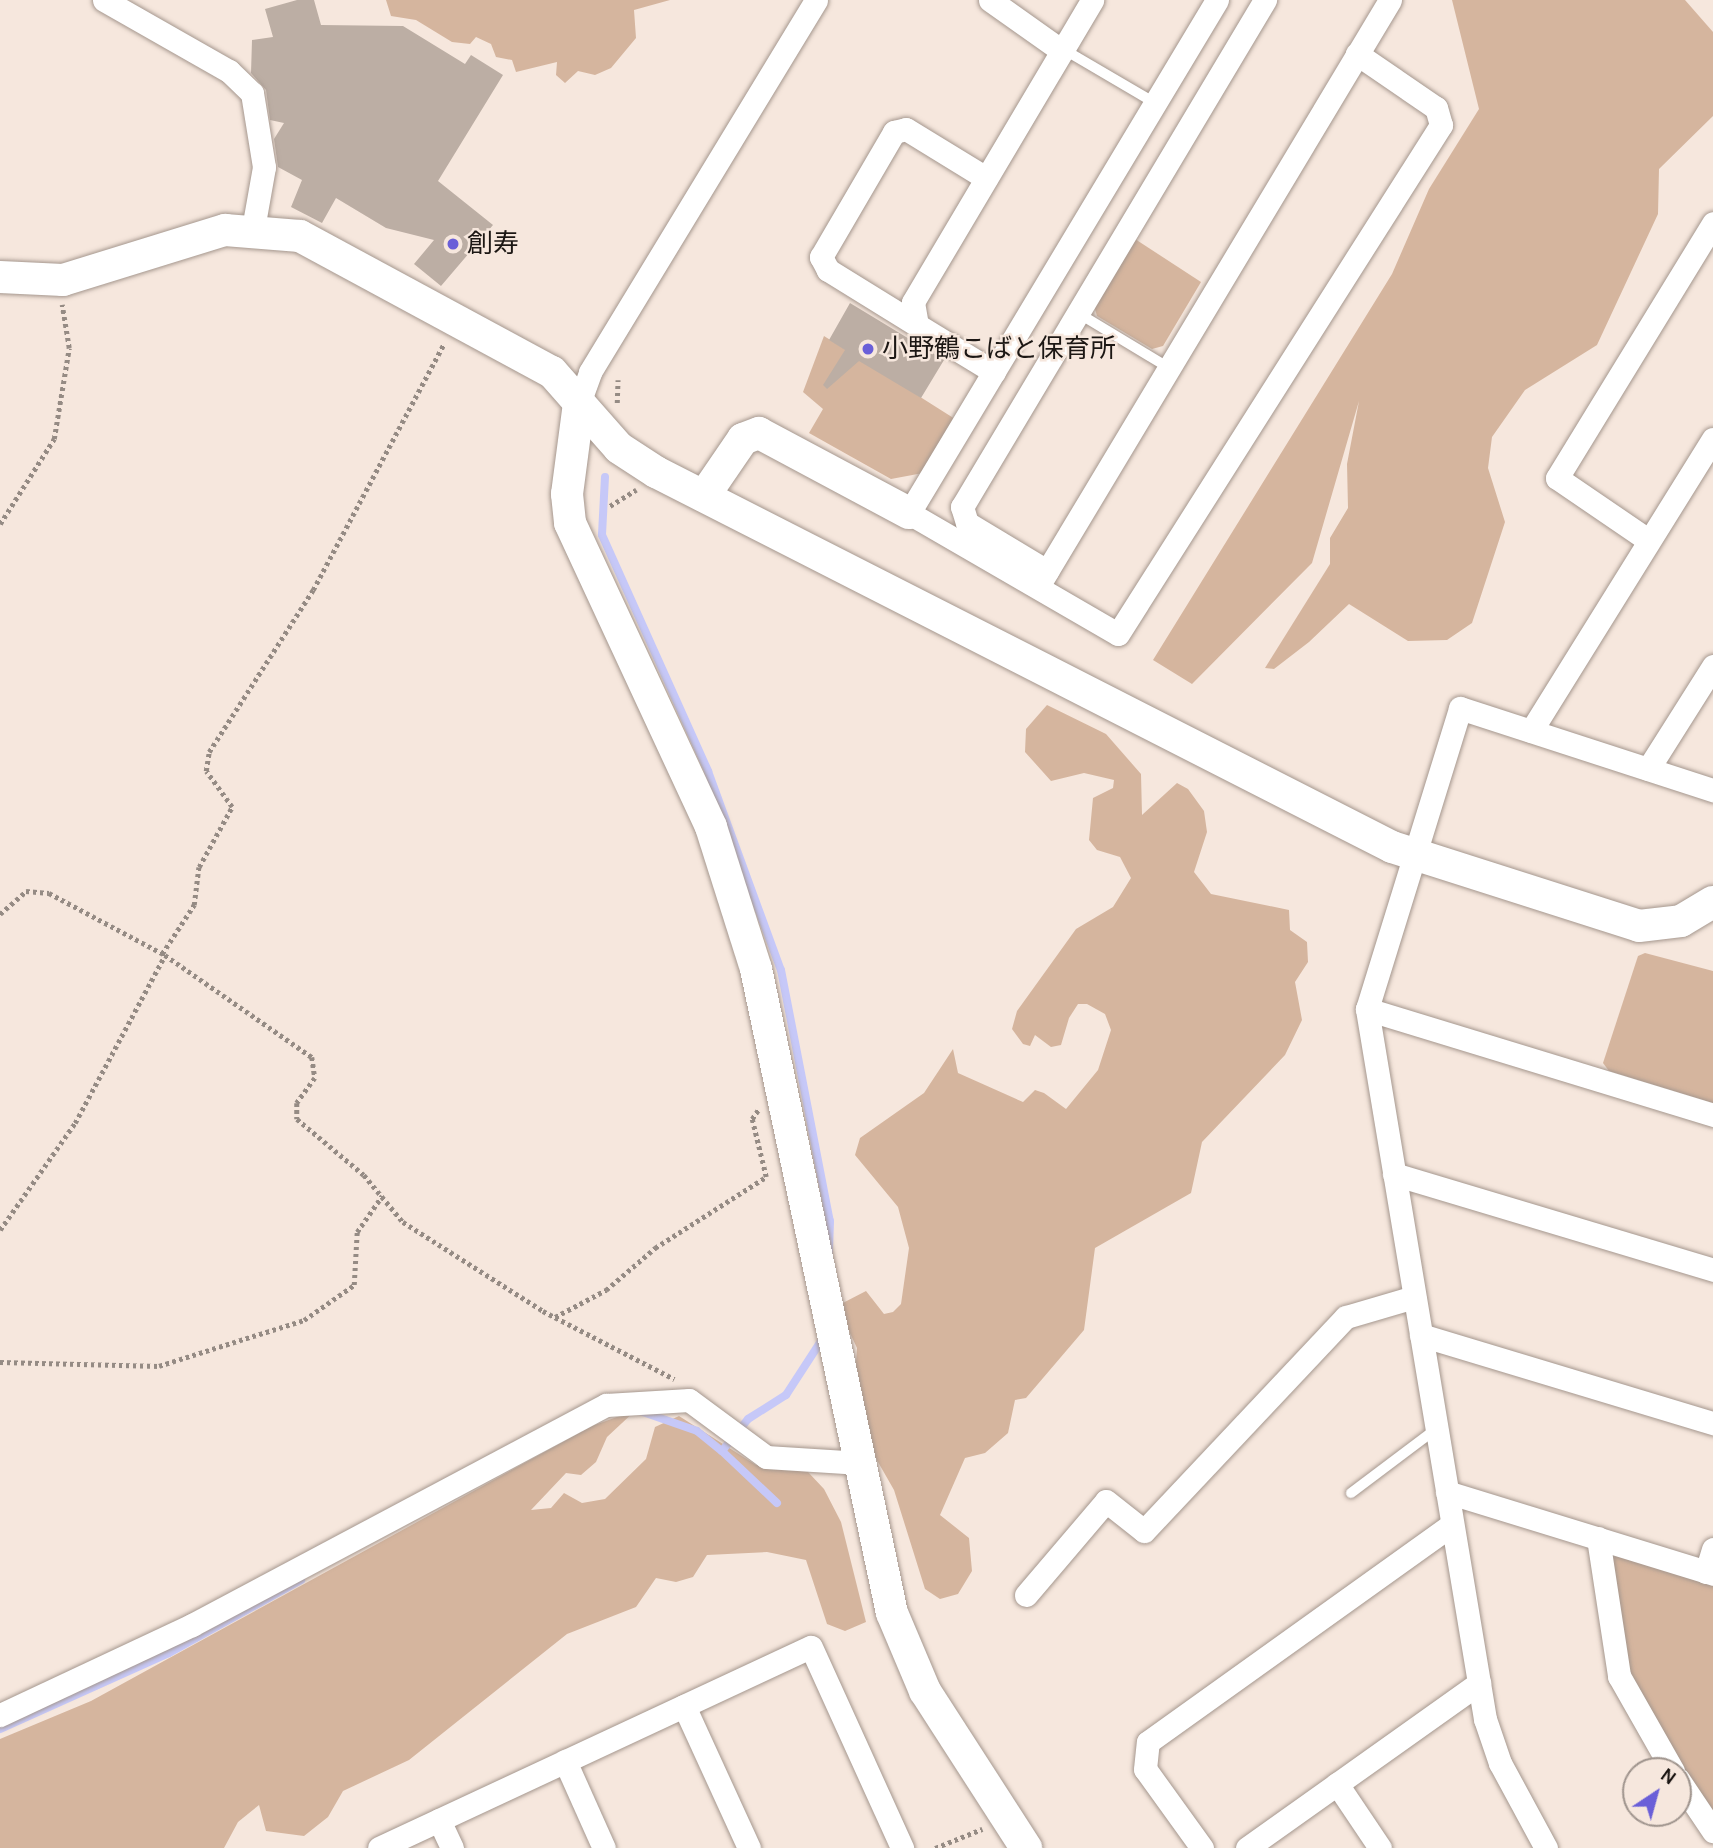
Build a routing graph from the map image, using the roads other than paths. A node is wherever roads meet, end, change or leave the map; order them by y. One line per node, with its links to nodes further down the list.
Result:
1 (104, 0): 13 (street)
2 (816, 0): 19 (street)
3 (990, 0): 8 (street)
4 (1092, 0): 8 (street)
5 (1216, 0): 10 (street)
6 (1265, 0): 15 (street)
7 (1390, 0): 9 (street)
8 (1063, 50): 10 (lane); 11 (street)
9 (1357, 54): 17 (street); 24 (street)
10 (1155, 103): 18 (street)
11 (986, 178): 16 (street); 16 (street)
12 (1713, 223): 23 (street)
13 (253, 229): 14 (street); 19 (street)
14 (0, 278)
15 (1078, 313): 17 (lane); 24 (street)
16 (917, 325): 18 (street)
17 (1169, 368): 24 (street)
18 (994, 372): 22 (street)
19 (579, 403): 21 (street); 39 (street)
20 (1713, 439): 23 (street)
21 (704, 496): 22 (street); 29 (street)
22 (909, 513): 24 (street)
23 (1648, 540): 26 (street)
24 (1042, 579)
25 (1713, 666): 27 (street)
26 (1531, 731): 27 (street); 29 (street)
27 (1648, 769): 28 (street)
28 (1713, 790)
29 (1413, 856): 30 (street); 31 (street)
30 (1713, 902)
31 (1367, 1009): 32 (street); 33 (street)
32 (1713, 1115)
33 (1394, 1174): 34 (street); 35 (street)
34 (1713, 1270)
35 (1414, 1297): 36 (street); 46 (street)
36 (1420, 1335): 37 (street); 38 (street)
37 (1713, 1423)
38 (1436, 1429): 40 (street); 41 (lane)
39 (861, 1463): 49 (street); 61 (street)
40 (1447, 1492): 42 (street); 43 (street)
41 (1351, 1493)
42 (1452, 1524): 47 (street); 62 (street)
43 (1598, 1538): 45 (street); 50 (street)
44 (1713, 1549): 45 (street)
45 (1709, 1573)
46 (1027, 1595)
47 (1479, 1683): 52 (street); 65 (street)
48 (684, 1706): 51 (street); 59 (street); 60 (street)
49 (0, 1715)
50 (1665, 1757)
51 (565, 1761): 54 (street); 58 (street)
52 (1336, 1784): 63 (street); 64 (street)
53 (1692, 1800): 55 (street)
54 (439, 1820): 56 (street); 57 (street)
55 (1713, 1831)
56 (379, 1848)
57 (452, 1848)
58 (604, 1848)
59 (749, 1848)
60 (902, 1848)
61 (1027, 1848)
62 (1202, 1848)
63 (1247, 1848)
64 (1380, 1848)
65 (1546, 1848)

